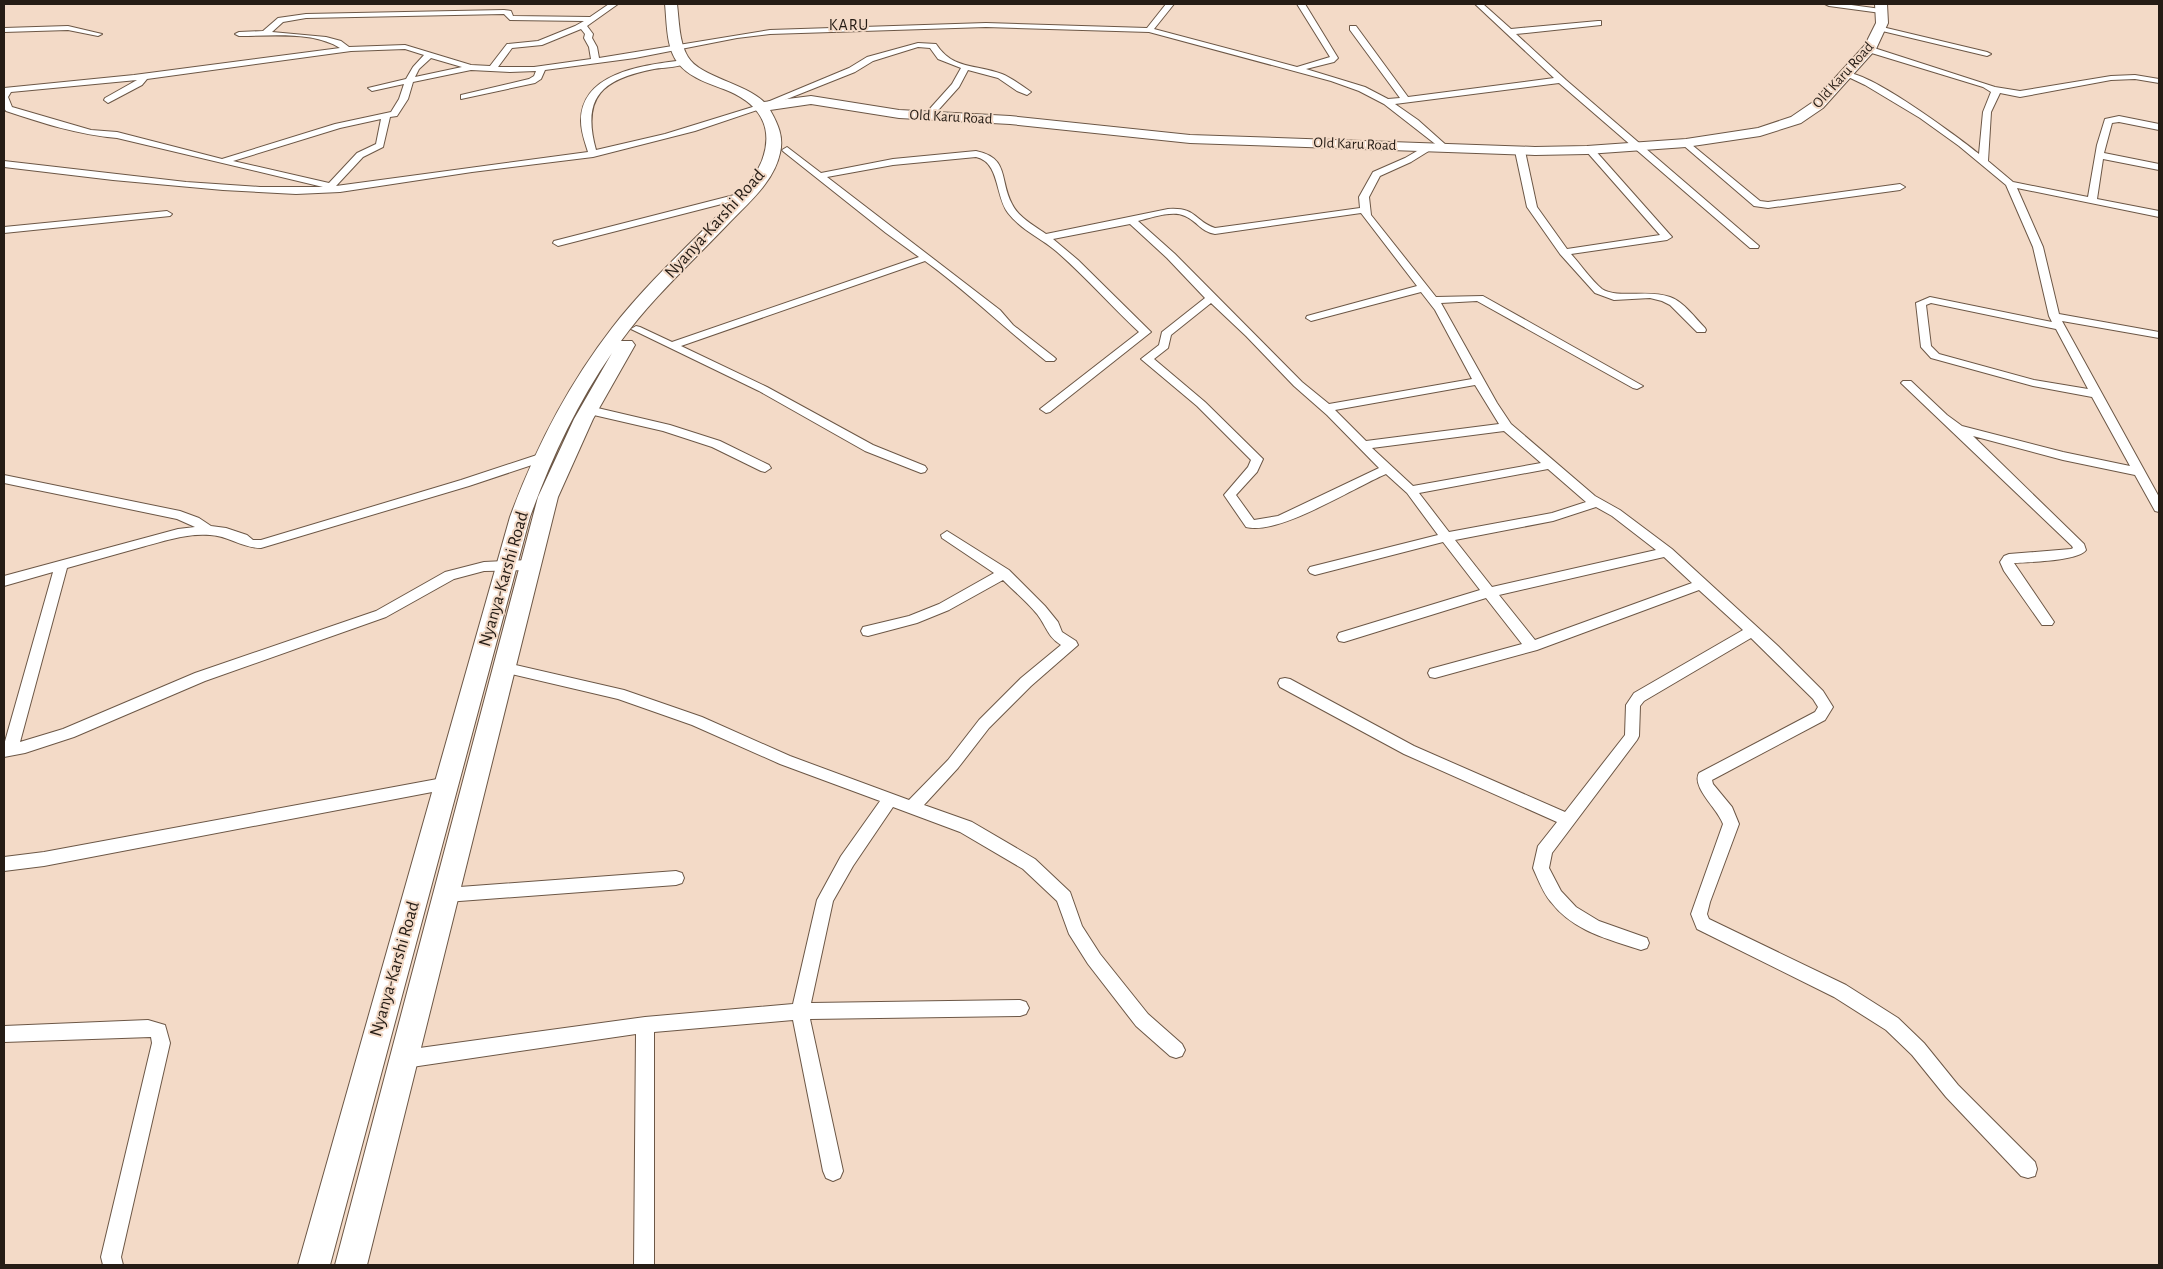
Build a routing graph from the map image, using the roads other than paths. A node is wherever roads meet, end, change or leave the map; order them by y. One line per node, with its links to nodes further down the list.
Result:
1 (614, 4): 9 (street)
2 (671, 4): 22 (main road)
3 (683, 4): 22 (main road)
4 (1170, 4): 15 (street)
5 (1301, 4): 30 (street)
6 (1479, 4): 16 (street)
7 (1829, 4): 8 (street)
8 (1881, 7): 13 (main road, Old Karu Road)
9 (592, 19): 11 (street); 19 (street)
10 (1598, 23): 16 (street)
11 (582, 25): 25 (street); 28 (street)
12 (1353, 28): 42 (street)
13 (1880, 28): 21 (main road, Old Karu Road); 24 (street)
14 (4, 30): 17 (street)
15 (1149, 30): 22 (street); 30 (street)
16 (1509, 32): 34 (street)
17 (98, 34)
18 (240, 34): 19 (street)
19 (265, 34): 20 (street)
20 (347, 49): 23 (street); 32 (street)
21 (1868, 50): 31 (main road, Old Karu Road); 37 (street)
22 (683, 52): 25 (street); 44 (main road, Nyanya-Karshi Road); 54 (street)
23 (431, 54): 26 (street); 33 (street)
24 (1987, 54)
25 (595, 61): 29 (street)
26 (470, 66): 28 (street); 33 (street)
27 (966, 68): 39 (street); 44 (street); 45 (street)
28 (492, 69): 29 (street)
29 (541, 69): 40 (street)
30 (1296, 69): 43 (street)
31 (1846, 74): 48 (main road, Old Karu Road); 57 (street)
32 (145, 77): 38 (street); 41 (street)
33 (408, 80): 36 (street); 46 (street)
34 (1560, 80): 42 (street); 50 (street)
35 (2159, 81): 37 (street)
36 (372, 88)
37 (1994, 89): 57 (street)
38 (6, 90): 56 (street)
39 (1027, 92)
40 (464, 97)
41 (108, 100)
42 (1406, 100): 43 (street)
43 (1386, 102): 49 (street)
44 (768, 105): 45 (main road, Old Karu Road); 51 (main road, Nyanya-Karshi Road); 54 (street); 64 (main road, Nyanya-Karshi Road)
45 (929, 115): 49 (main road, Old Karu Road)
46 (386, 117): 56 (street); 63 (street)
47 (2159, 127): 55 (street)
48 (1686, 144): 50 (main road, Old Karu Road); 62 (street)
49 (1436, 147): 53 (main road, Old Karu Road); 66 (street)
50 (1638, 147): 52 (main road, Old Karu Road); 73 (street)
51 (787, 150): 60 (street); 81 (main road, Nyanya-Karshi Road)
52 (1590, 150): 53 (main road, Old Karu Road); 74 (street)
53 (1520, 151): 74 (street)
54 (593, 154): 63 (street)
55 (2099, 155): 59 (street); 65 (street)
56 (224, 161): 63 (street)
57 (1982, 161): 61 (street)
58 (5, 165): 63 (street)
59 (2159, 167)
60 (819, 176): 71 (street); 75 (street)
61 (2010, 184): 65 (street); 80 (street)
62 (1900, 187)
63 (334, 188)
64 (746, 195): 72 (street); 96 (main road, Nyanya-Karshi Road)
65 (2092, 200): 68 (street)
66 (1365, 210): 69 (street); 76 (street)
67 (167, 214): 70 (street)
68 (2159, 214)
69 (1130, 220): 71 (street); 77 (street)
70 (4, 230)
71 (1044, 238): 91 (street)
72 (558, 243)
73 (1754, 246)
74 (1564, 252): 82 (street)
75 (925, 258): 84 (street); 85 (street)
76 (1423, 288): 78 (street); 79 (street)
77 (1211, 298): 90 (street); 100 (street)
78 (1434, 300): 86 (street); 88 (street)
79 (1311, 318)
80 (2057, 322): 83 (street); 89 (street); 89 (street)
81 (636, 329): 84 (street); 92 (main road, Nyanya-Karshi Road)
82 (1701, 330)
83 (2159, 335)
84 (672, 346): 99 (street)
85 (1050, 359)
86 (1478, 381): 90 (street); 93 (street)
87 (1907, 383): 94 (street)
88 (1636, 386)
89 (2096, 394): 101 (street)
90 (1326, 408): 95 (street)
91 (1046, 409)
92 (589, 410): 98 (street); 110 (main road, Nyanya-Karshi Road)
93 (1507, 427): 95 (street); 97 (street)
94 (1958, 429): 101 (street); 117 (street)
95 (1363, 445): 100 (street)
96 (543, 457): 106 (street); 110 (main road, Nyanya-Karshi Road)
97 (1549, 465): 103 (street); 105 (street)
98 (765, 468)
99 (921, 469)
100 (1388, 469): 103 (street)
101 (2139, 472): 104 (street)
102 (4, 479): 106 (street)
103 (1411, 490): 108 (street)
104 (2157, 501)
105 (1596, 503): 108 (street); 109 (street)
106 (208, 530): 111 (street)
107 (947, 535): 113 (street)
108 (1446, 538): 112 (street); 116 (street)
109 (1667, 552): 115 (street); 116 (street)
110 (518, 564): 122 (main road, Nyanya-Karshi Road); 125 (street); 126 (main road, Nyanya-Karshi Road)
111 (61, 566): 114 (street); 125 (street)
112 (1315, 570)
113 (1004, 574): 118 (street); 128 (street)
114 (4, 581)
115 (1702, 584): 119 (street); 121 (street)
116 (1490, 592): 120 (street); 121 (street)
117 (2047, 622)
118 (868, 631)
119 (1752, 631): 129 (street); 140 (street)
120 (1344, 637)
121 (1532, 646): 123 (street)
122 (503, 667): 127 (street); 132 (main road, Nyanya-Karshi Road)
123 (1435, 673)
124 (1285, 683): 129 (street)
125 (7, 751)
126 (448, 783): 130 (street); 143 (main road, Nyanya-Karshi Road)
127 (890, 799): 128 (street); 135 (street)
128 (911, 808): 138 (street)
129 (1568, 820): 133 (street)
130 (4, 864)
131 (676, 878): 132 (street)
132 (446, 895): 139 (main road, Nyanya-Karshi Road)
133 (1641, 943)
134 (1020, 1008): 135 (street)
135 (800, 1011): 136 (street); 141 (street)
136 (645, 1025): 139 (street); 145 (street)
137 (4, 1034): 142 (street)
138 (1176, 1050)
139 (405, 1059): 144 (main road, Nyanya-Karshi Road)
140 (2028, 1169)
141 (833, 1172)
142 (113, 1265)
143 (314, 1265)
144 (351, 1265)
145 (644, 1265)

